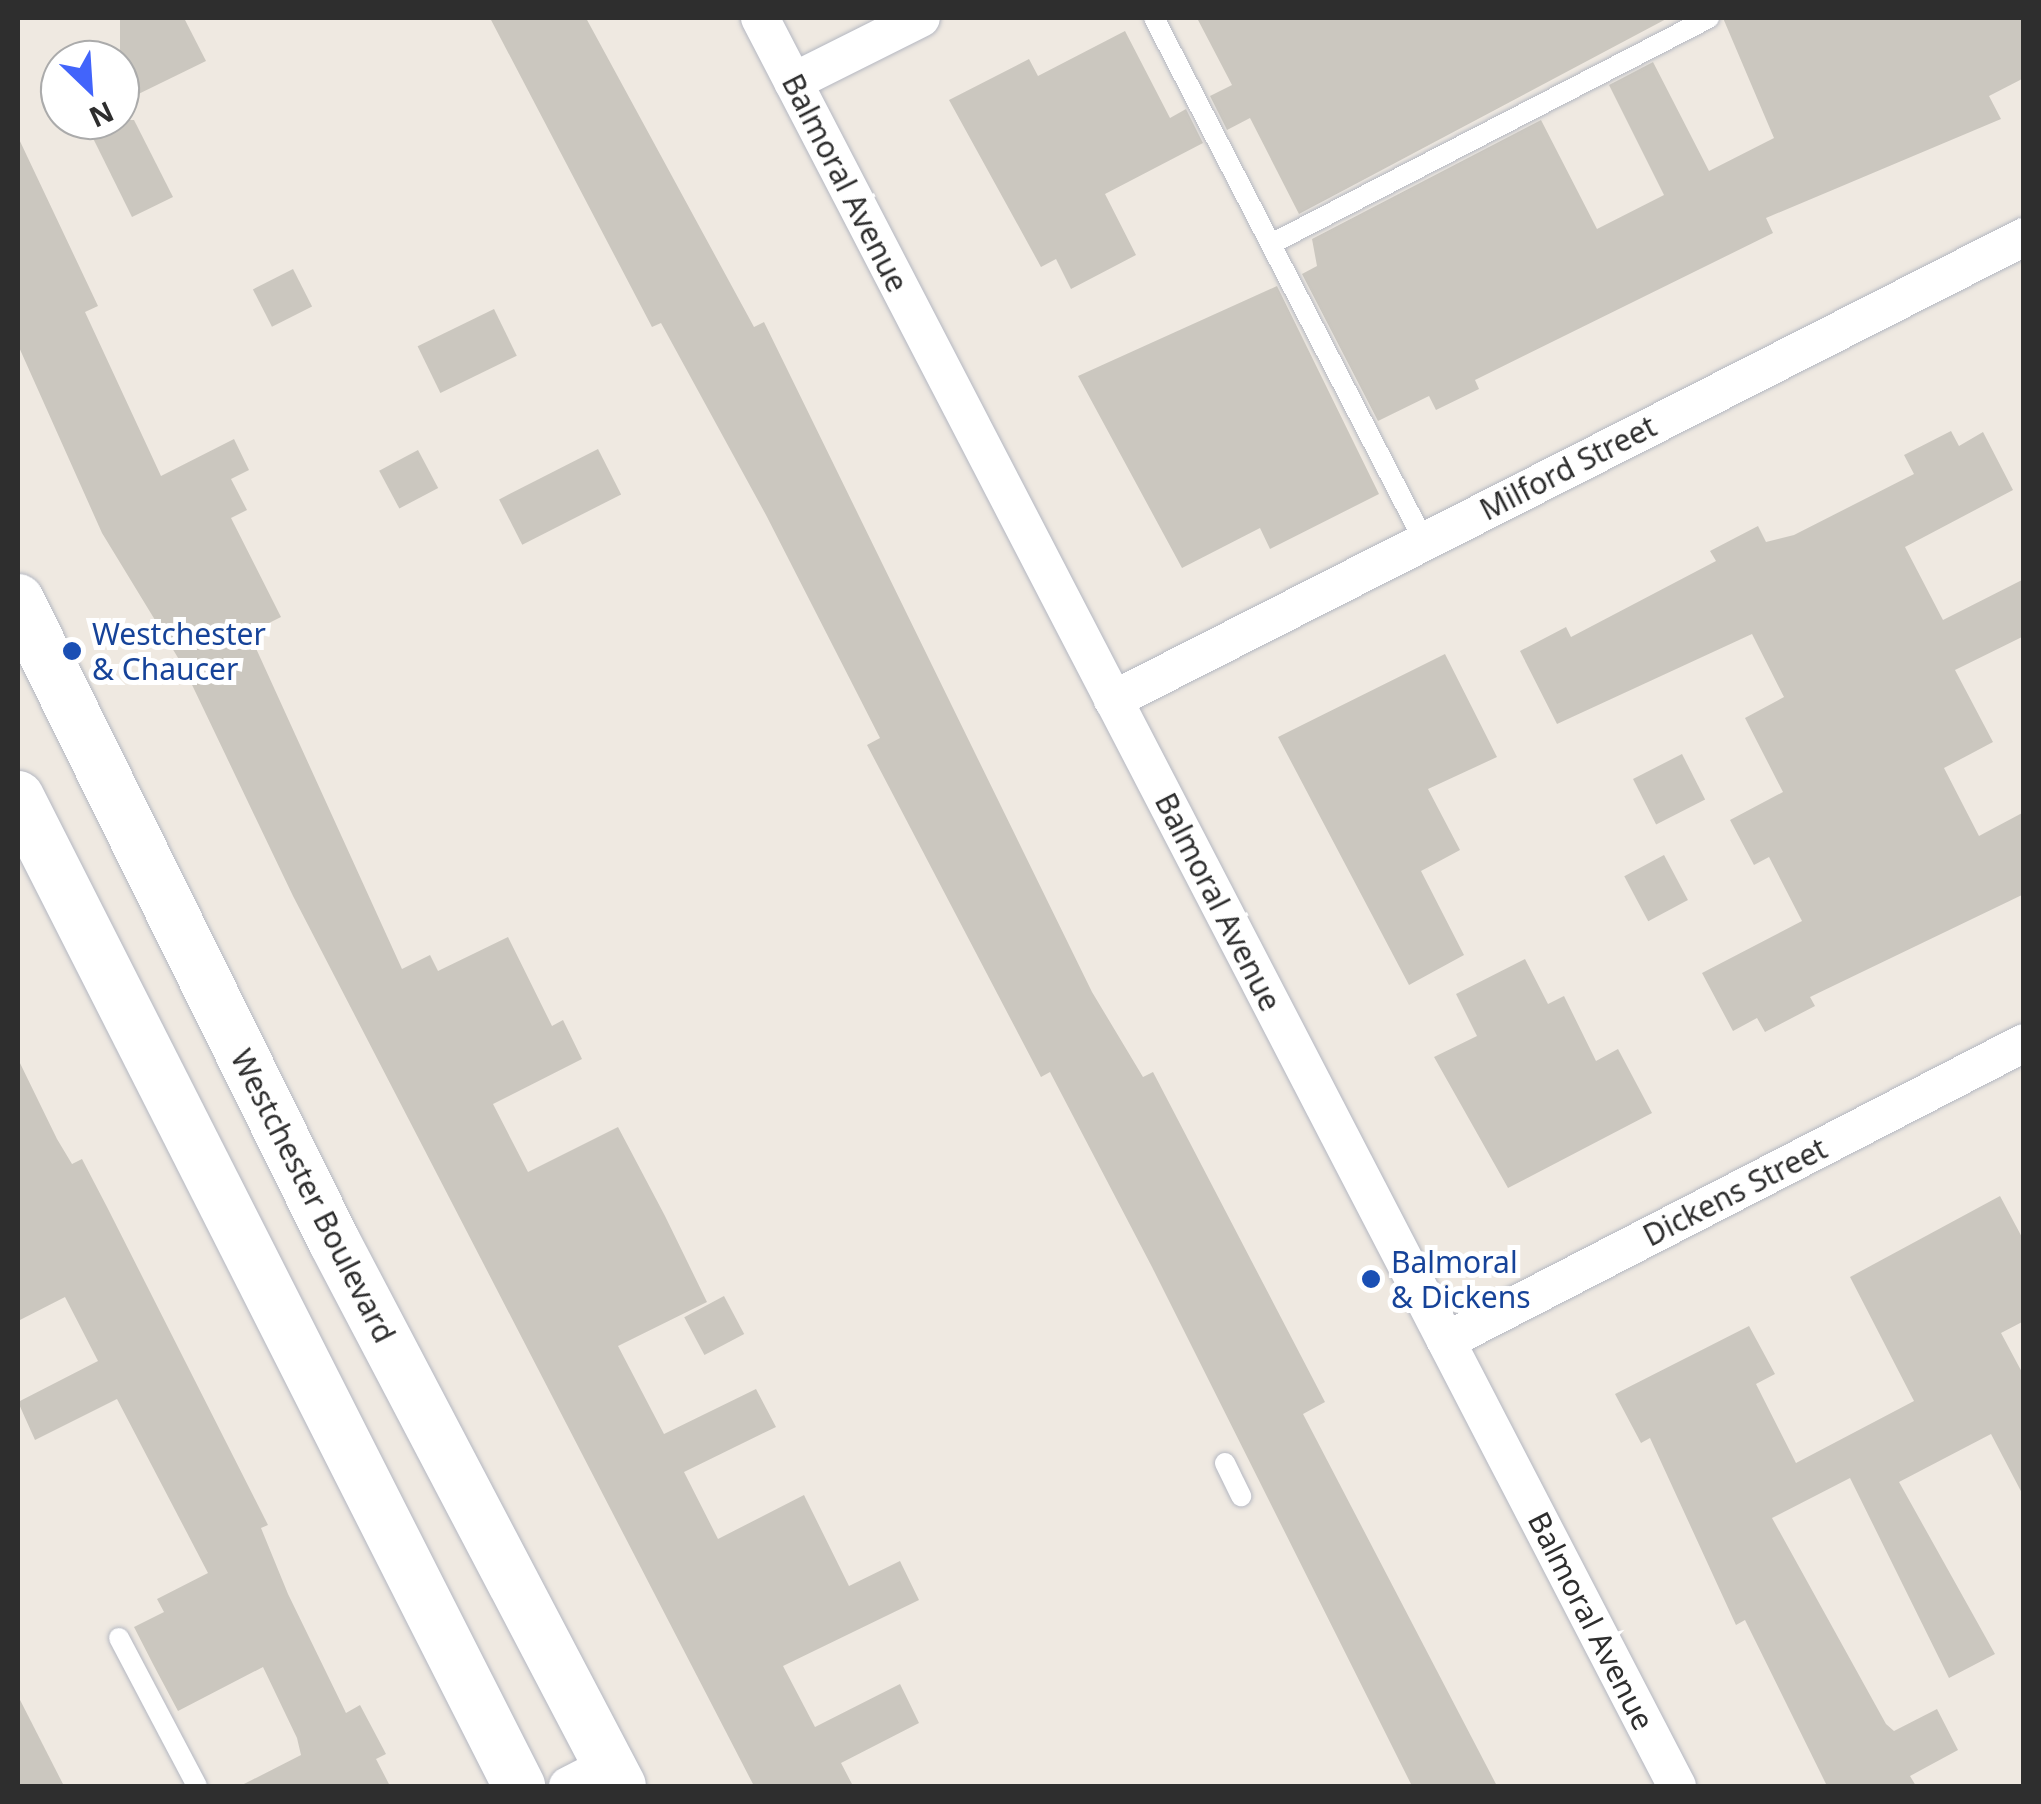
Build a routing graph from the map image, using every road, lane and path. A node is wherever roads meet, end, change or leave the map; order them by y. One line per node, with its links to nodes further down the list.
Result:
1 (760, 18): 5 (street, Balmoral Avenue)
2 (921, 18): 5 (street)
3 (1154, 18): 7 (lane)
4 (1709, 18): 7 (lane)
5 (793, 82): 10 (street, Balmoral Avenue)
6 (2024, 236): 8 (street, Milford Street)
7 (1271, 244): 8 (lane)
8 (1424, 542): 10 (street, Milford Street)
9 (18, 600): 17 (street, Westchester Boulevard)
10 (1113, 700): 13 (street, Balmoral Avenue)
11 (18, 798): 19 (street)
12 (2024, 1043): 13 (street, Dickens Street)
13 (1446, 1342): 20 (street, Balmoral Avenue)
14 (1225, 1463): 15 (lane)
15 (1241, 1496)
16 (118, 1638): 18 (lane)
17 (599, 1780)
18 (197, 1786)
19 (519, 1786)
20 (1677, 1786)

